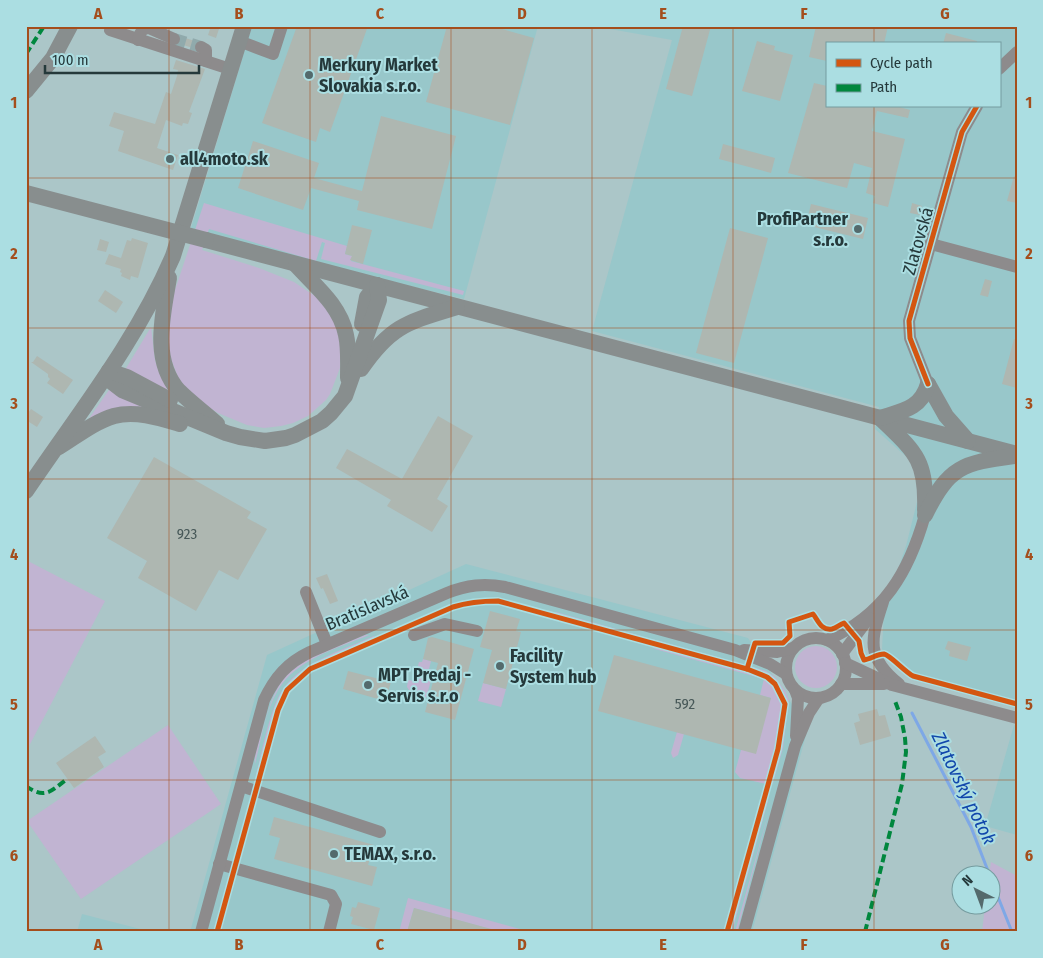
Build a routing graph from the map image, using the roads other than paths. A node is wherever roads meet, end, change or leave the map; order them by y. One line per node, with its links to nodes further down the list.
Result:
1 (70, 26): 12 (main road)
2 (282, 26): 4 (street)
3 (110, 30): 6 (street)
4 (242, 34): 11 (main road)
5 (174, 39): 6 (street)
6 (138, 40): 9 (street)
7 (201, 47): 9 (street)
8 (1017, 52): 10 (street)
9 (206, 61): 11 (street)
10 (1000, 67)
11 (230, 70): 16 (main road)
12 (26, 91)
13 (975, 108): 15 (street, Zlatovská)
14 (26, 193): 17 (main road, bridge)
15 (931, 244): 18 (street); 22 (street, Zlatovská)
16 (173, 256): 21 (main road); 25 (main road)
17 (296, 265): 19 (main road); 23 (main road)
18 (1017, 267)
19 (378, 285): 20 (main road); 23 (main road)
20 (457, 307): 23 (main road); 24 (main road)
21 (109, 371): 25 (main road); 27 (main road)
22 (928, 384): 24 (main road); 26 (main road)
23 (348, 388): 25 (main road)
24 (880, 418): 26 (main road); 30 (main road)
25 (226, 433): 27 (main road)
26 (968, 441): 28 (main road)
27 (53, 451): 29 (main road)
28 (1017, 454): 30 (main road)
29 (26, 491)
30 (925, 515): 32 (street)
31 (306, 592): 37 (street)
32 (884, 599): 33 (street); 43 (street)
33 (873, 610): 36 (street); 40 (street)
34 (477, 631): 35 (street)
35 (414, 635)
36 (827, 640): 38 (street); 40 (street)
37 (327, 644): 39 (street, Bratislavská); 48 (street, Bratislavská)
38 (793, 648): 39 (street); 41 (street)
39 (735, 650): 41 (street)
40 (844, 659): 42 (street); 43 (street)
41 (786, 674): 44 (street)
42 (841, 684): 43 (street); 45 (street)
43 (897, 686): 46 (street)
44 (795, 690): 45 (street); 47 (street)
45 (819, 698): 47 (street)
46 (1017, 718)
47 (795, 746): 53 (street)
48 (241, 786): 49 (street); 50 (street, Bratislavská)
49 (380, 832)
50 (220, 864): 51 (street, Bratislavská); 52 (street)
51 (201, 932)
52 (328, 932)
53 (744, 932)

